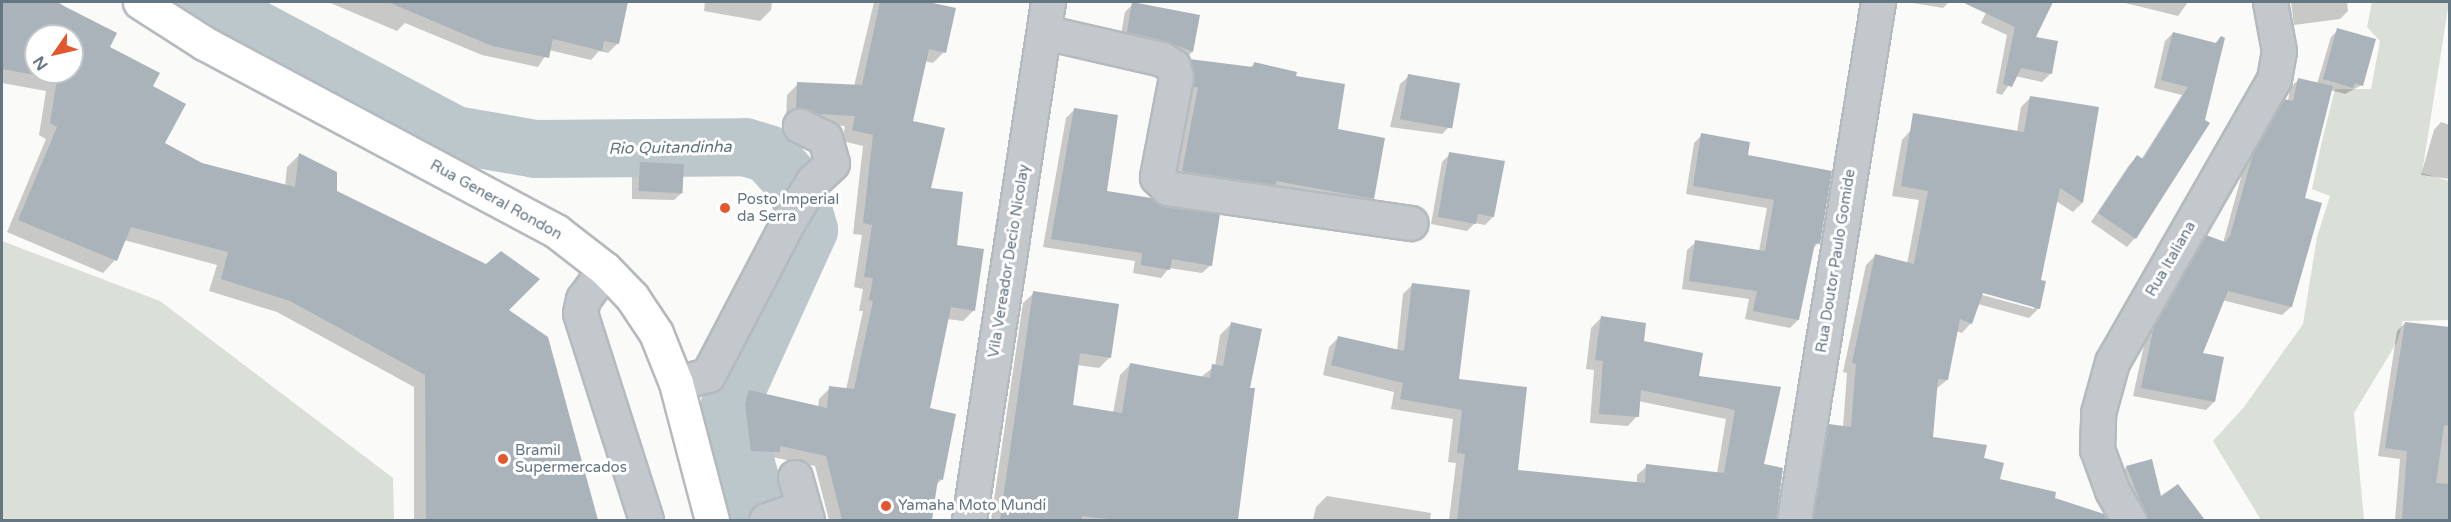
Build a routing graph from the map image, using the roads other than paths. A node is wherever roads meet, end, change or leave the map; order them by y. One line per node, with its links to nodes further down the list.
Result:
1 (140, 2): 7 (main road, Rua General Rondon)
2 (1878, 2): 12 (street, Rua Doutor Paulo Gomide)
3 (2270, 2): 13 (street, Rua Italiana)
4 (1046, 17): 6 (street); 11 (street, Vila Vereador Decio Nicolay)
5 (800, 126): 8 (street)
6 (1410, 224)
7 (605, 269): 8 (main road, Rua General Rondon); 9 (street)
8 (676, 383): 10 (main road, Rua General Rondon)
9 (646, 520)
10 (712, 520)
11 (969, 520)
12 (1794, 520)
13 (2129, 520)

